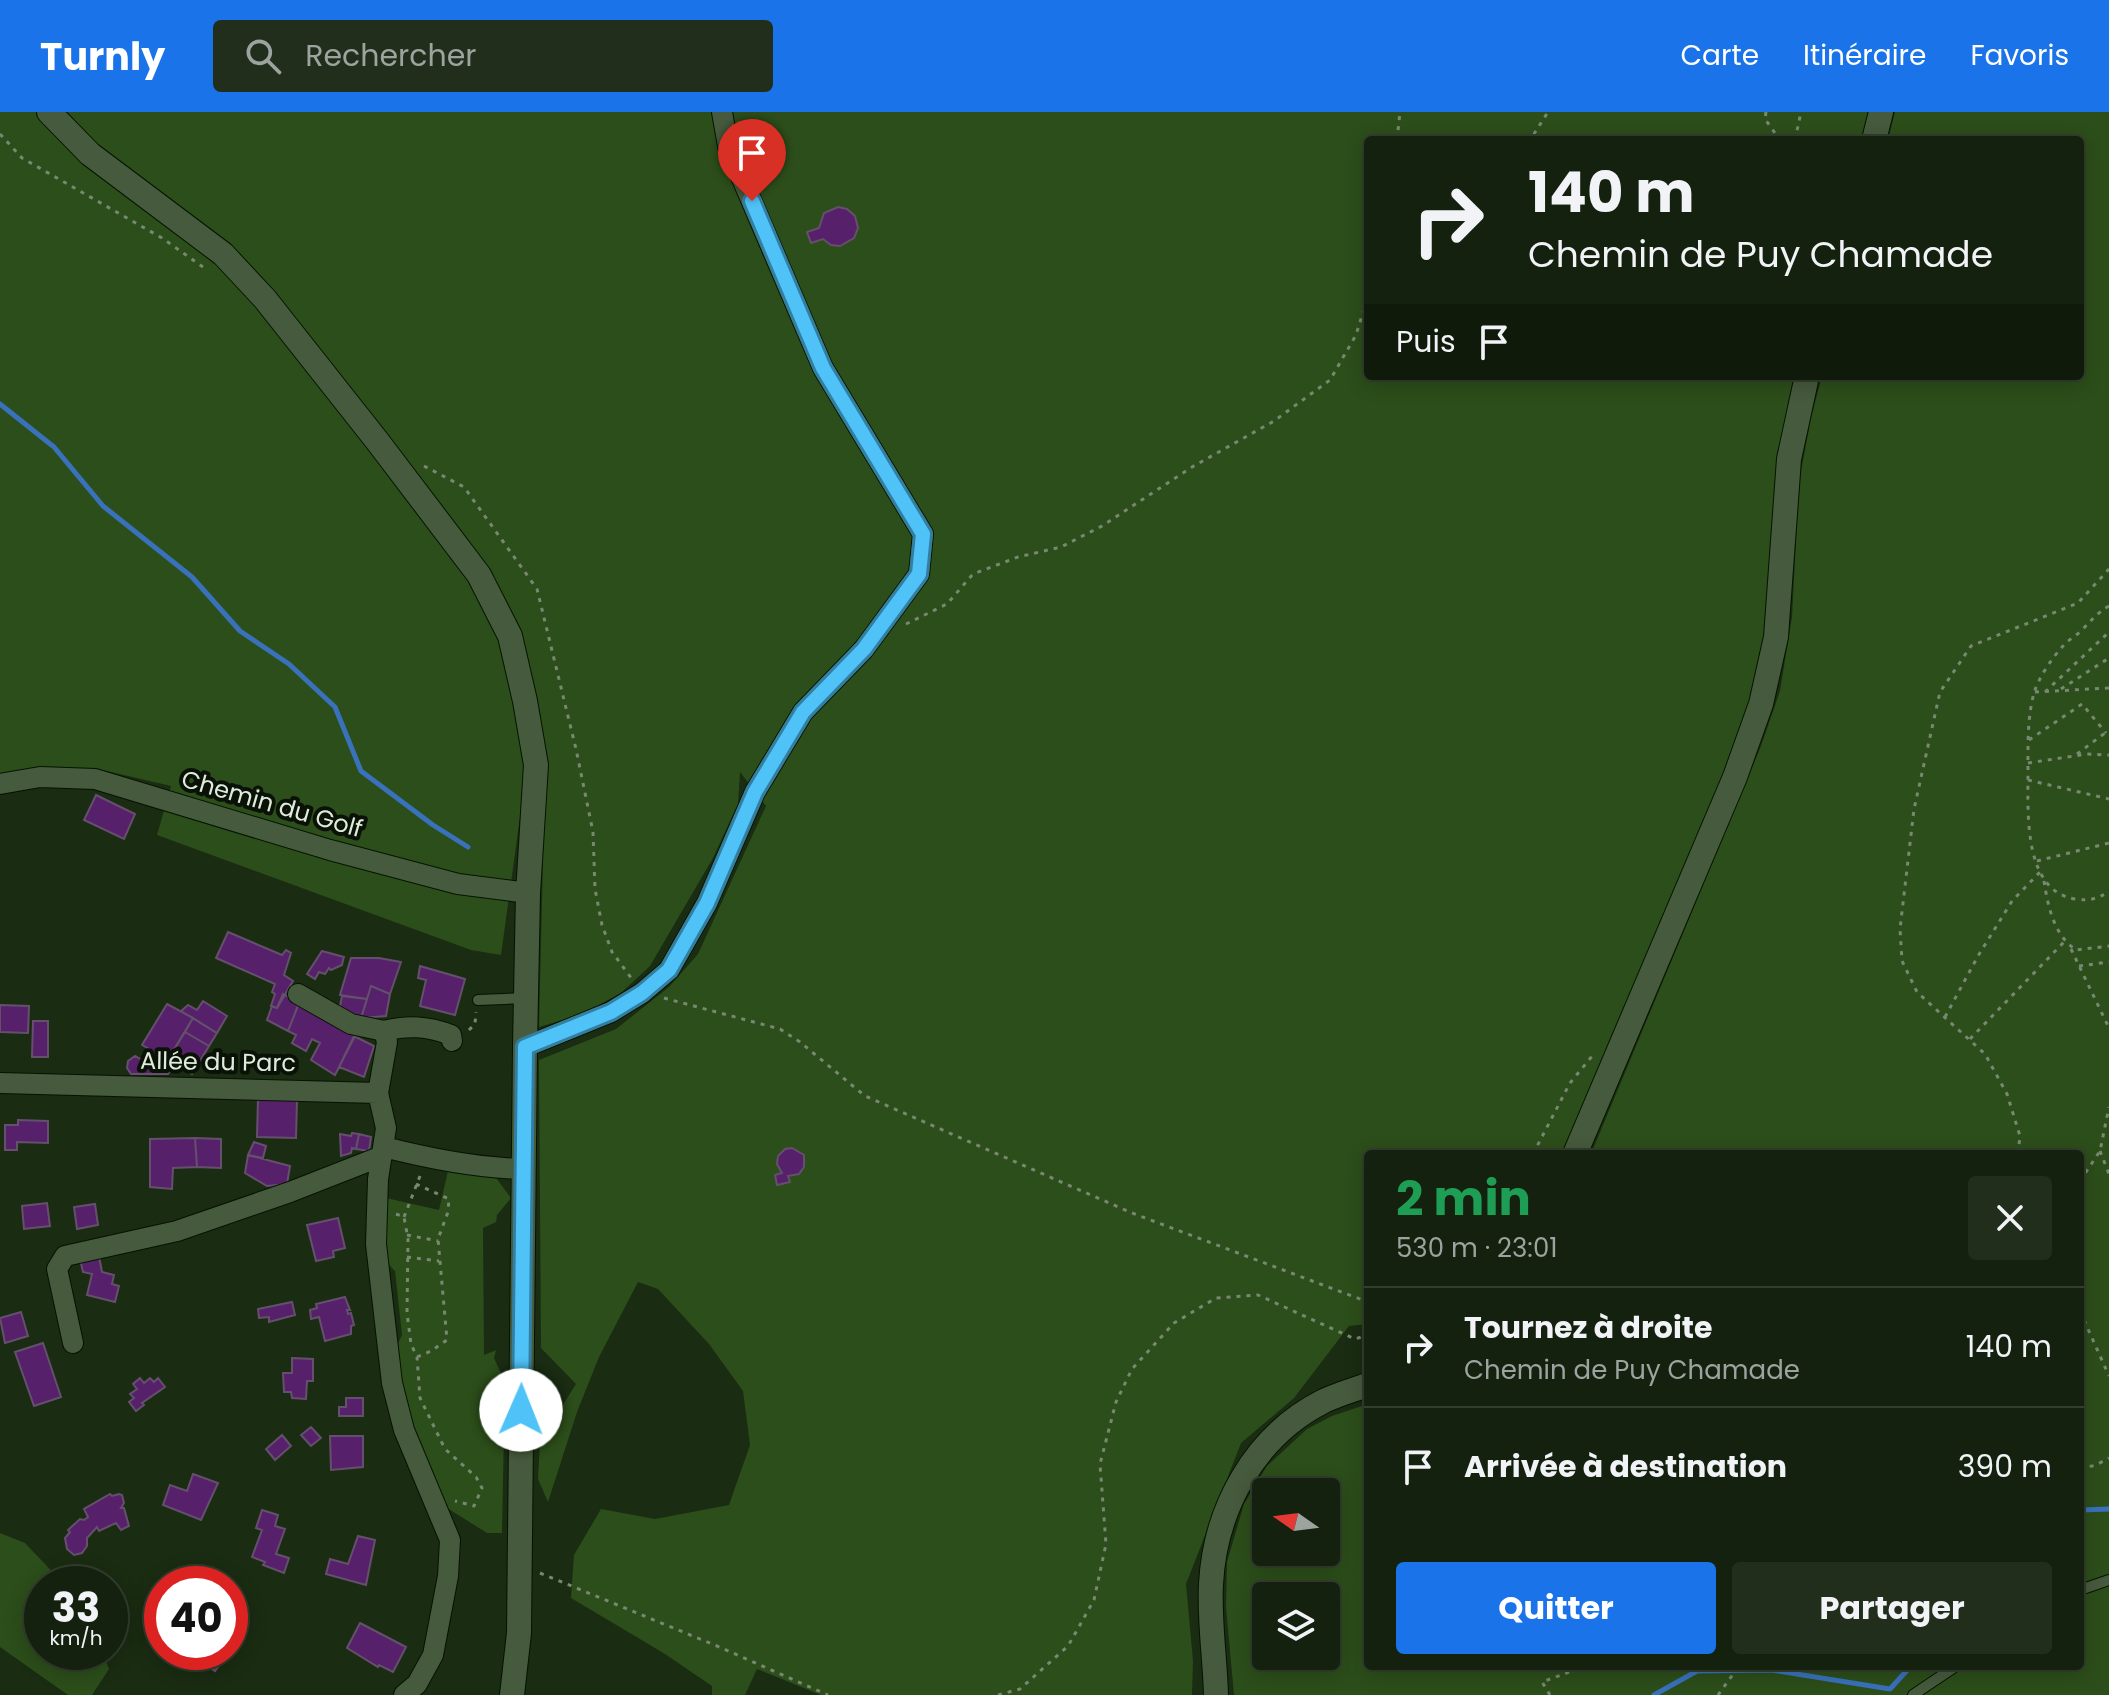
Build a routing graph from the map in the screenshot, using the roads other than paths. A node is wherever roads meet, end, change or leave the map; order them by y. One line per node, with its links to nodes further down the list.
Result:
1 (49, 112): 7 (street)
2 (722, 112): 13 (street)
3 (1881, 112): 4 (street)
4 (1875, 136)
5 (1806, 380): 16 (street)
6 (0, 784): 7 (street, Chemin du Golf)
7 (528, 893): 9 (street)
8 (298, 994): 11 (street)
9 (527, 998): 10 (lane); 13 (street)
10 (478, 1000)
11 (384, 1031): 12 (street); 15 (street)
12 (452, 1041)
13 (525, 1047): 18 (street)
14 (0, 1083): 15 (street, Allée du Parc)
15 (378, 1093): 17 (street)
16 (1577, 1150)
17 (383, 1151): 18 (street); 19 (street); 24 (street)
18 (524, 1169): 25 (street)
19 (73, 1343)
20 (1364, 1386): 26 (street)
21 (2109, 1580): 22 (lane)
22 (2084, 1589)
23 (1950, 1670): 27 (lane)
24 (404, 1695)
25 (512, 1695)
26 (1216, 1695)
27 (1913, 1695)

